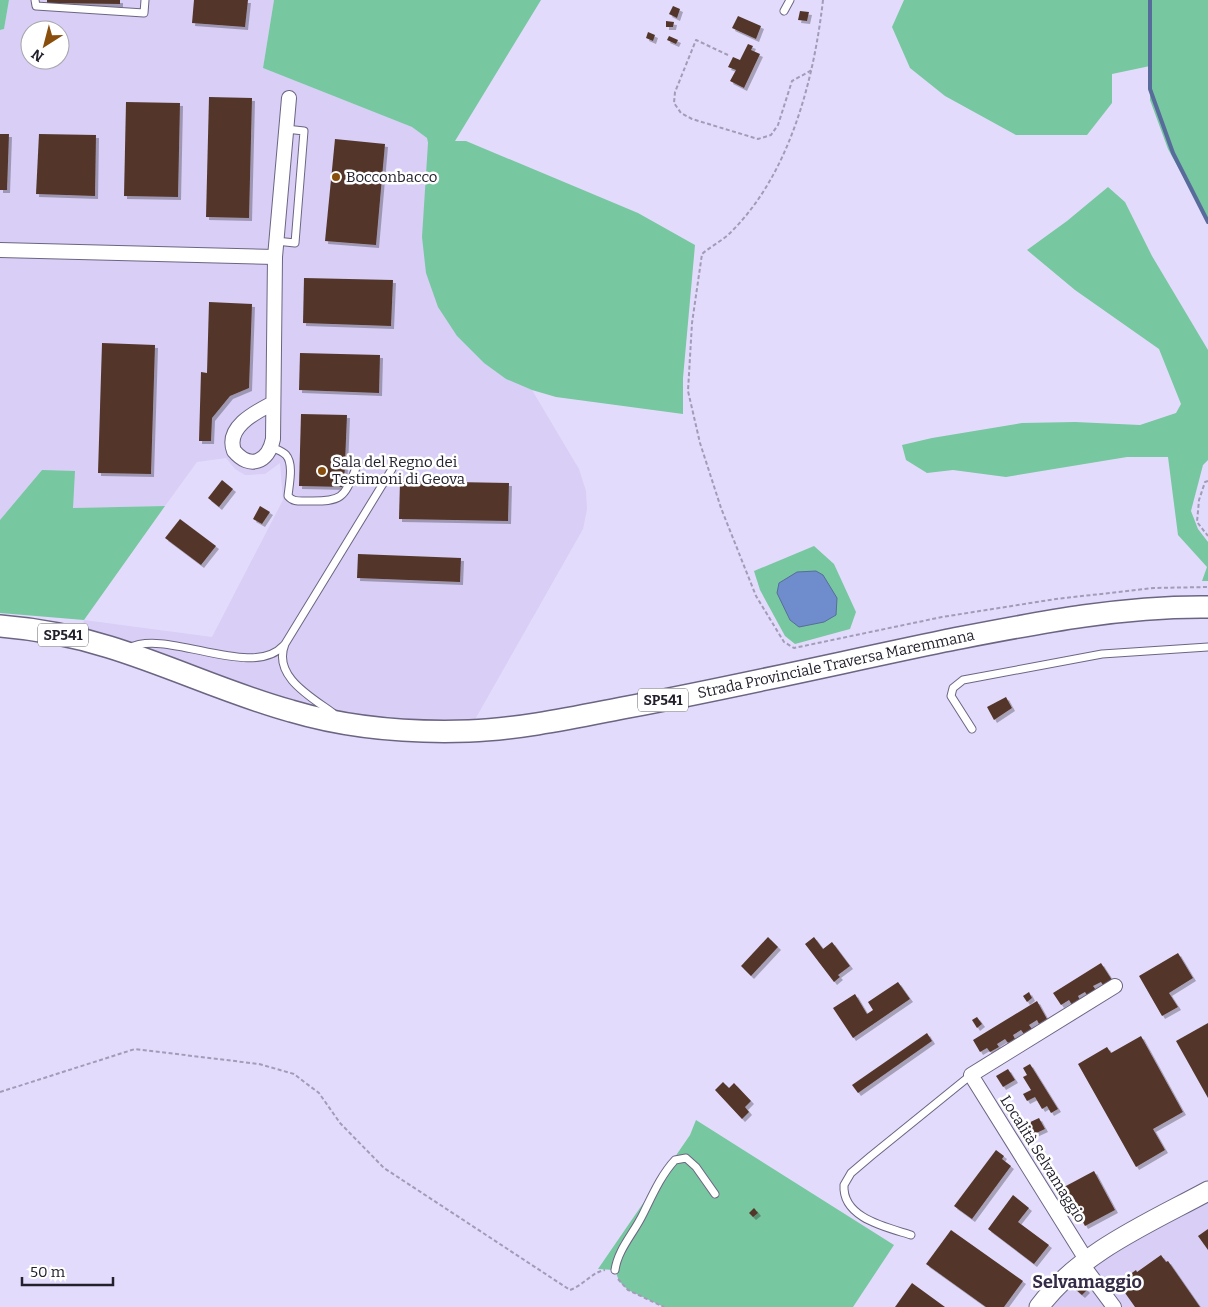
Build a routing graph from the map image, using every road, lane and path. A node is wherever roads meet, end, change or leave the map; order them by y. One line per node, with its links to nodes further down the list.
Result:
1 (35, 0): 2 (lane)
2 (144, 0)
3 (790, 0): 5 (lane)
4 (823, 0): 7 (path)
5 (784, 11)
6 (728, 55): 7 (path)
7 (812, 70): 17 (path)
8 (289, 98): 10 (street)
9 (0, 250): 10 (street)
10 (275, 257): 11 (street)
11 (273, 402): 12 (street); 12 (street)
12 (271, 447): 13 (lane)
13 (358, 463)
14 (392, 469): 20 (lane)
15 (1208, 481): 16 (path)
16 (1208, 536)
17 (1208, 588)
18 (1208, 607): 23 (main road, Strada Provinciale Traversa Maremmana / SP541)
19 (0, 626): 22 (main road, Strada Provinciale Traversa Maremmana / SP541)
20 (285, 644): 22 (lane); 23 (lane)
21 (1208, 646): 24 (lane)
22 (124, 652): 23 (main road, Strada Provinciale Traversa Maremmana / SP541)
23 (346, 723)
24 (972, 729)
25 (1115, 986): 26 (street)
26 (971, 1074): 30 (lane); 31 (street, Località Selvamaggio)
27 (0, 1092): 32 (path)
28 (1208, 1190): 31 (street)
29 (715, 1194): 32 (lane)
30 (911, 1235)
31 (1084, 1263): 34 (street); 35 (street, Località Selvamaggio)
32 (615, 1270): 33 (path)
33 (664, 1307)
34 (1038, 1307)
35 (1114, 1307)

